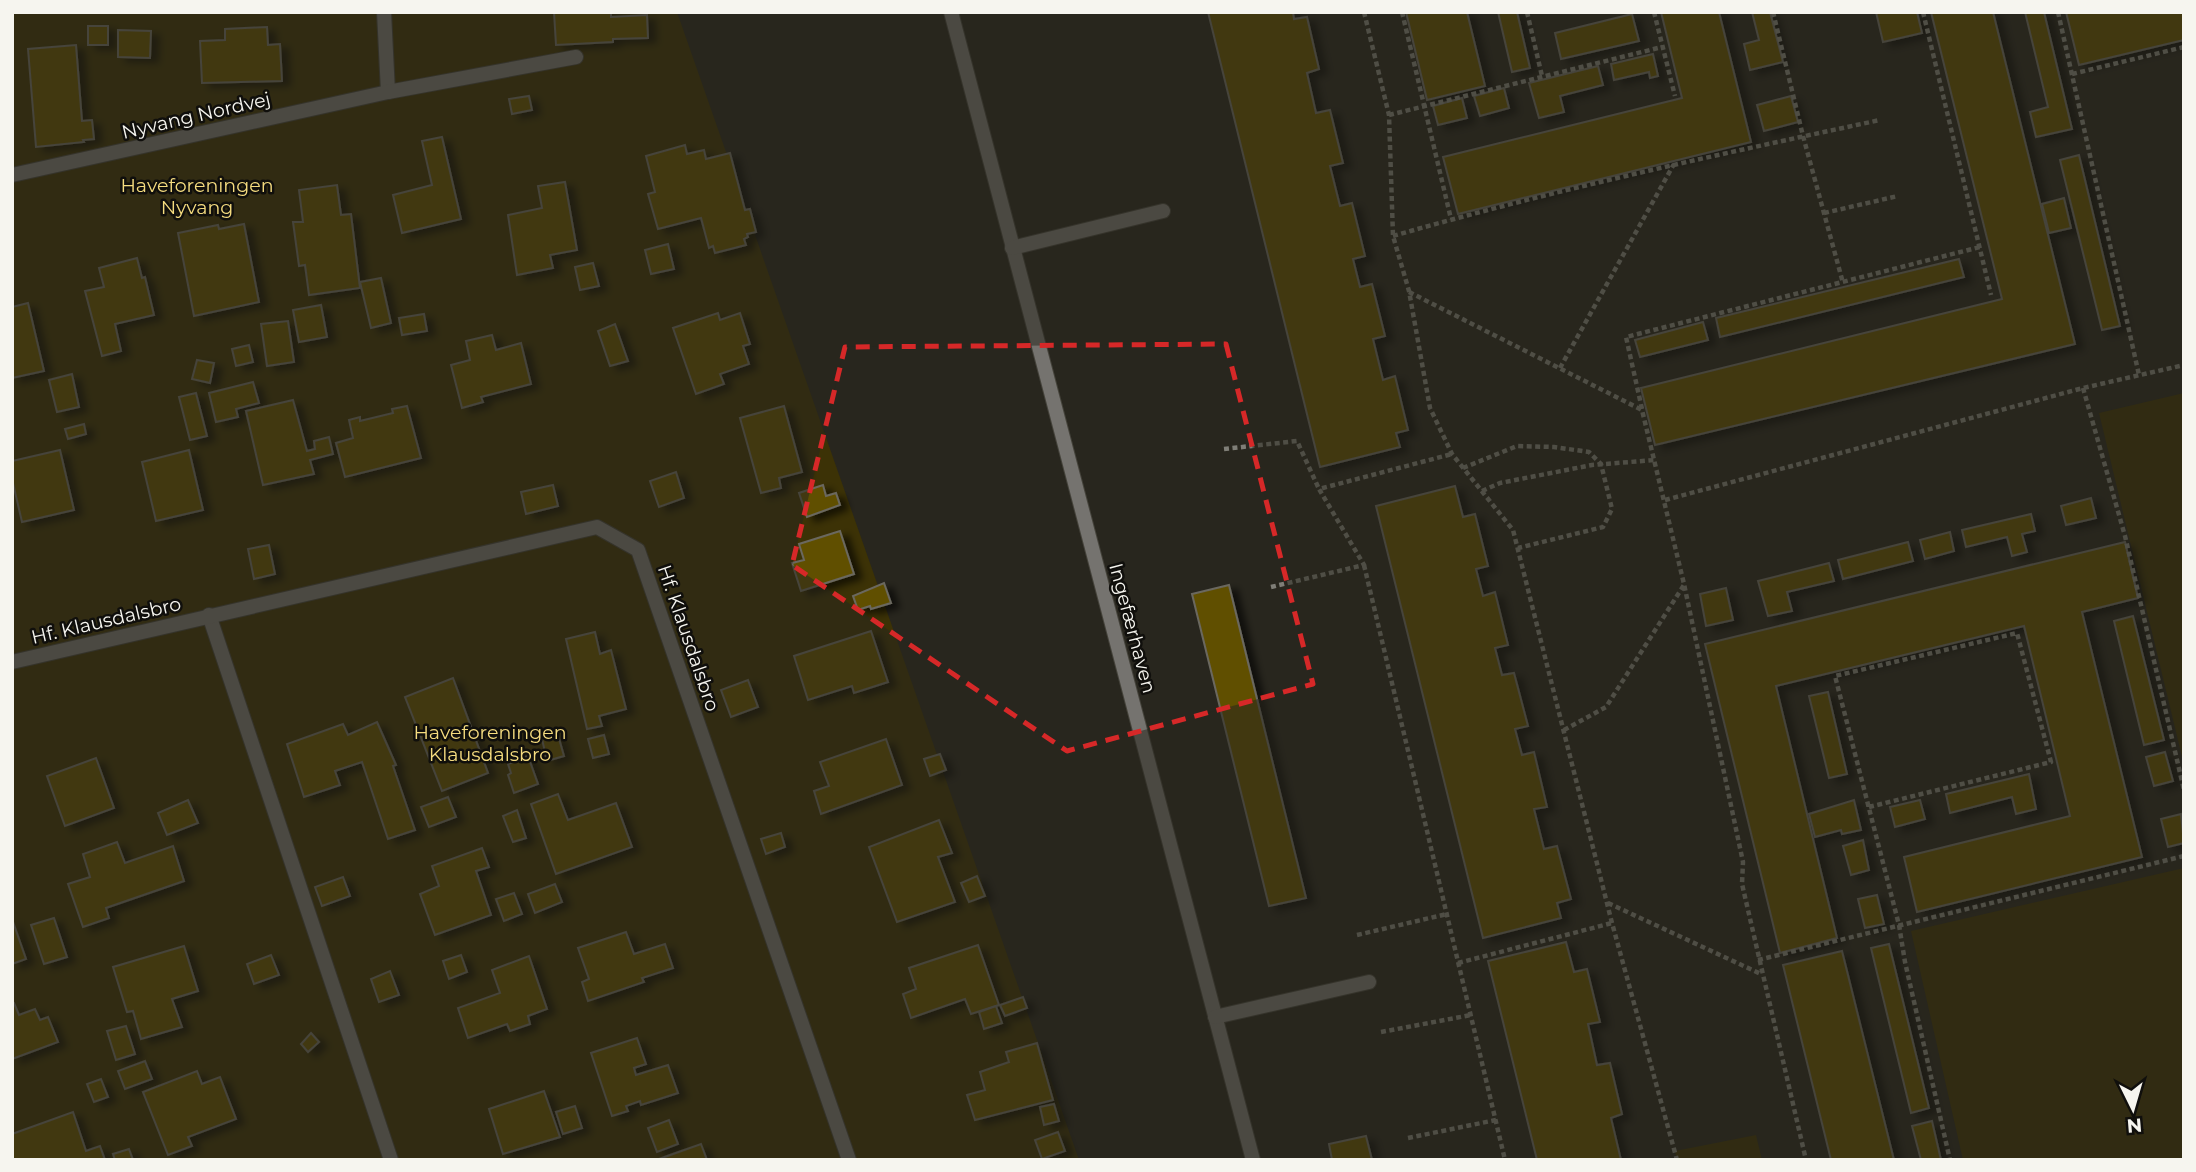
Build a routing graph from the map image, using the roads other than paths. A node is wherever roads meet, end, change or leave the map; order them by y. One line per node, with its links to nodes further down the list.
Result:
1 (384, 12): 4 (street)
2 (951, 12): 7 (street, Ingefærhaven)
3 (576, 57): 4 (street, Nyvang Nordvej)
4 (388, 92): 5 (street, Nyvang Nordvej)
5 (12, 175)
6 (1163, 211): 7 (street)
7 (1012, 248): 11 (street, Ingefærhaven)
8 (209, 615): 9 (street, Hf. Klausdalsbro); 12 (street, Hf. Klausdalsbro); 13 (street, Hf. Klausdalsbro)
9 (12, 662)
10 (1369, 982): 11 (street)
11 (1215, 1017): 14 (street, Ingefærhaven)
12 (391, 1160)
13 (849, 1160)
14 (1253, 1160)

